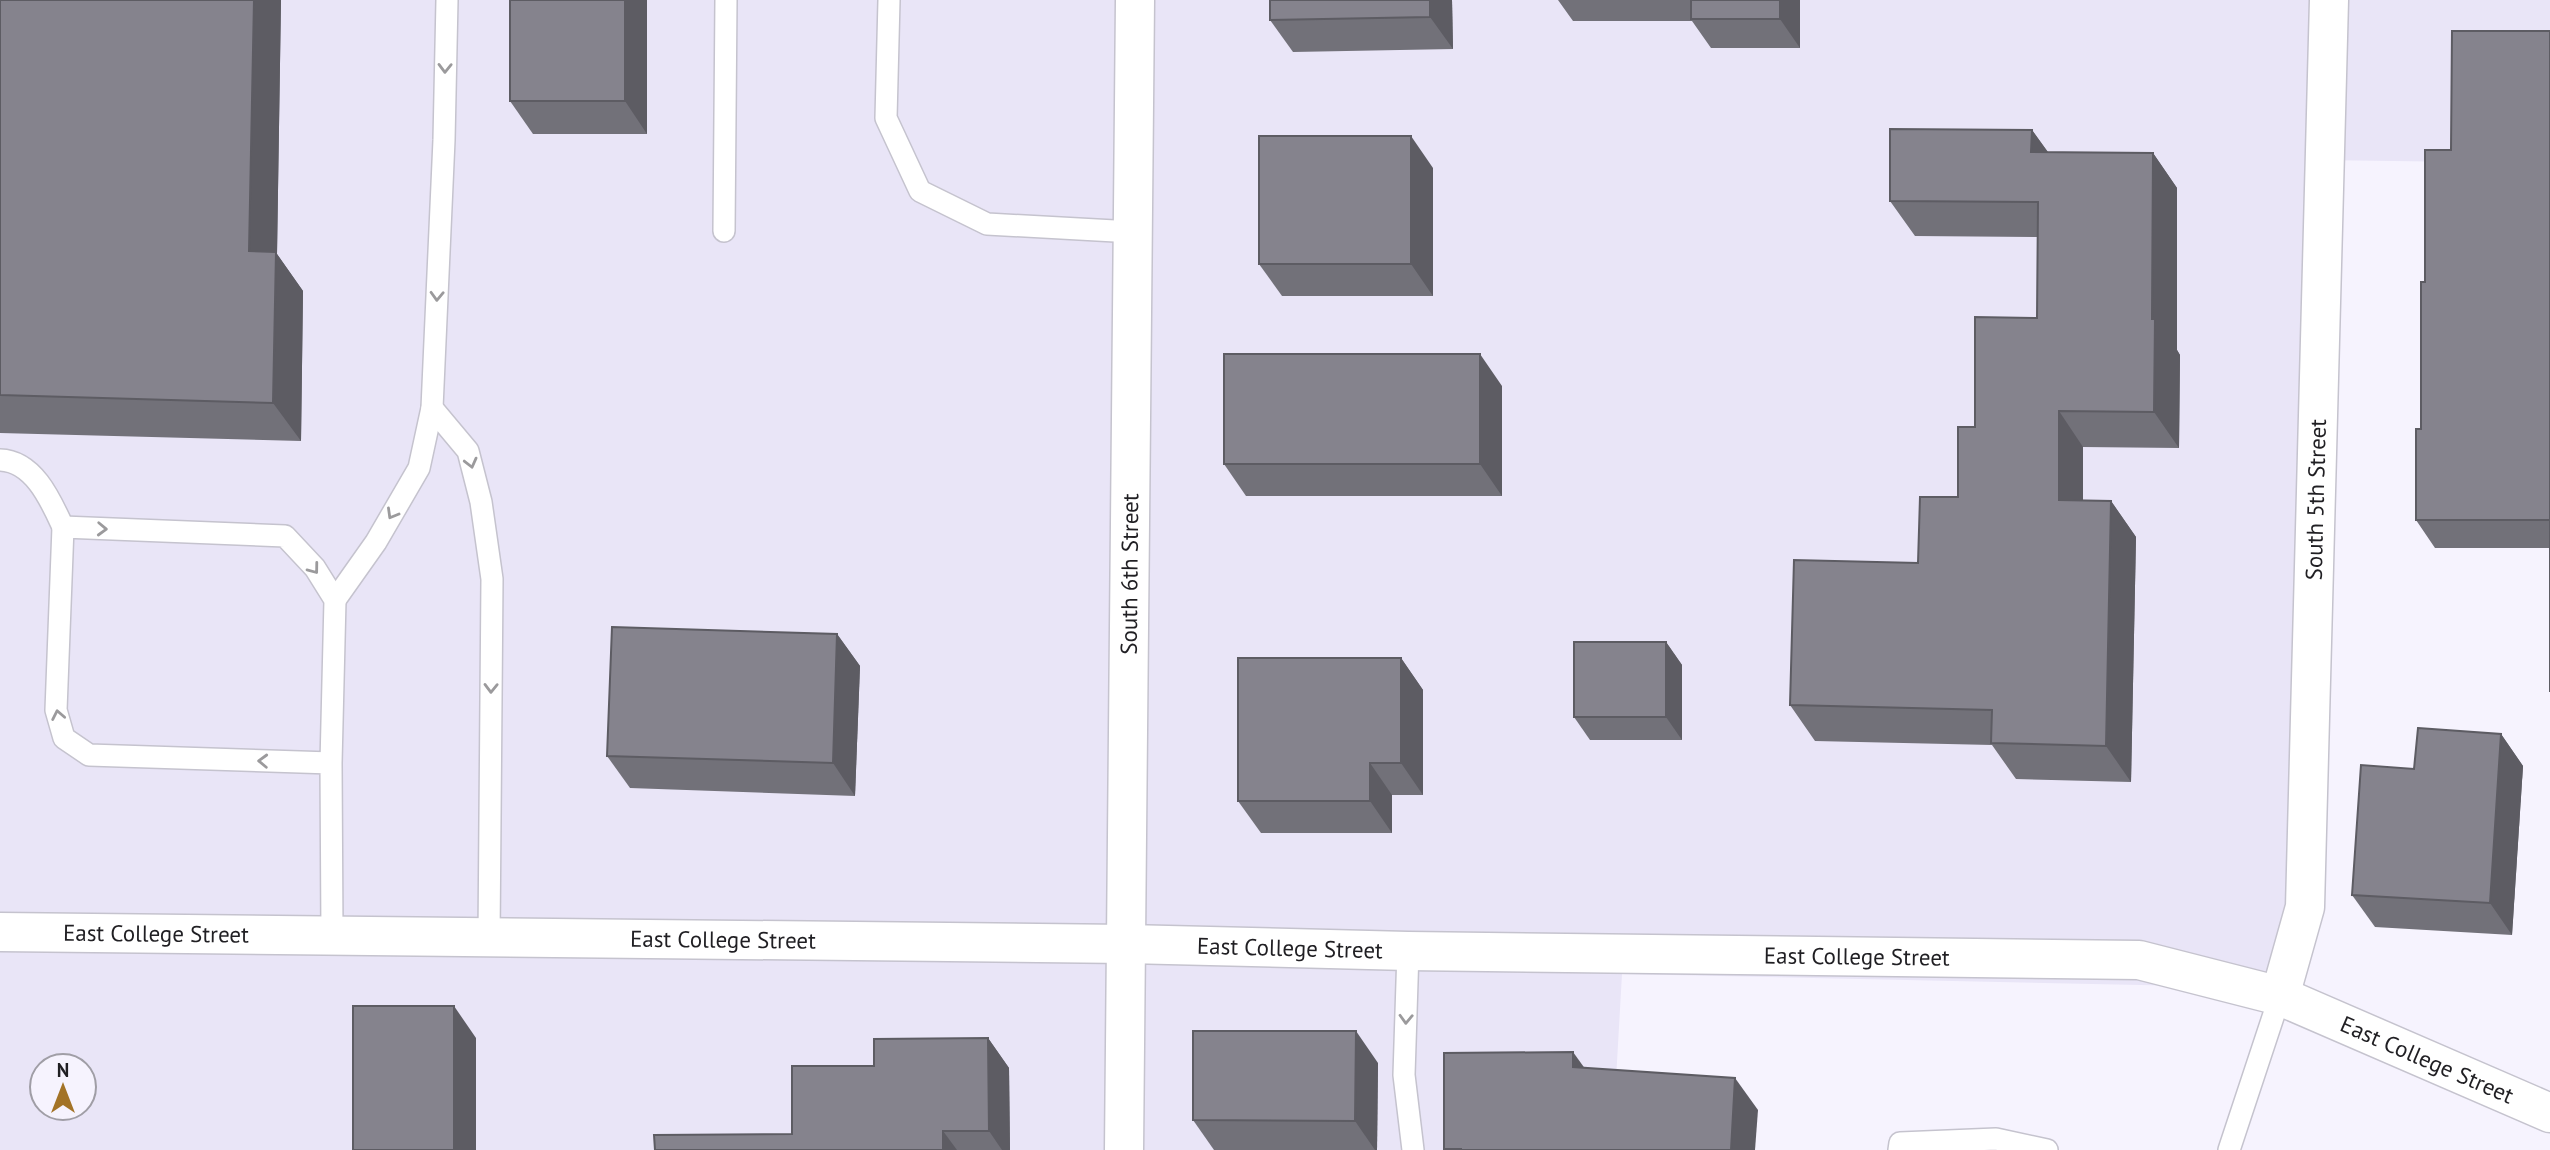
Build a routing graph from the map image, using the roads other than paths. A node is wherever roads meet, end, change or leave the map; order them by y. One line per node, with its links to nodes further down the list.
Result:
1 (446, 0): 8 (lane, one-way to 8)
2 (726, 0): 6 (lane)
3 (889, 0): 7 (lane)
4 (1135, 0): 7 (street, South 6th Street)
5 (2329, 0): 18 (street, South 5th Street)
6 (724, 231)
7 (1133, 232): 16 (street, South 6th Street)
8 (432, 408): 11 (lane, one-way to 11); 15 (lane, one-way to 15)
9 (0, 460): 10 (lane)
10 (63, 527): 11 (lane, one-way to 11); 12 (lane, one-way to 10)
11 (335, 600): 12 (lane)
12 (331, 763): 14 (lane)
13 (0, 932): 14 (street, East College Street)
14 (332, 935): 15 (street, East College Street)
15 (489, 938): 16 (street, East College Street)
16 (1127, 944): 17 (street, East College Street); 20 (street, South 6th Street)
17 (1408, 951): 18 (street, East College Street); 21 (lane, one-way to 21)
18 (2280, 996): 19 (street, East College Street); 24 (lane)
19 (2550, 1113)
20 (1124, 1150)
21 (1413, 1150)
22 (1899, 1150): 23 (lane)
23 (2047, 1150)
24 (2229, 1150)

